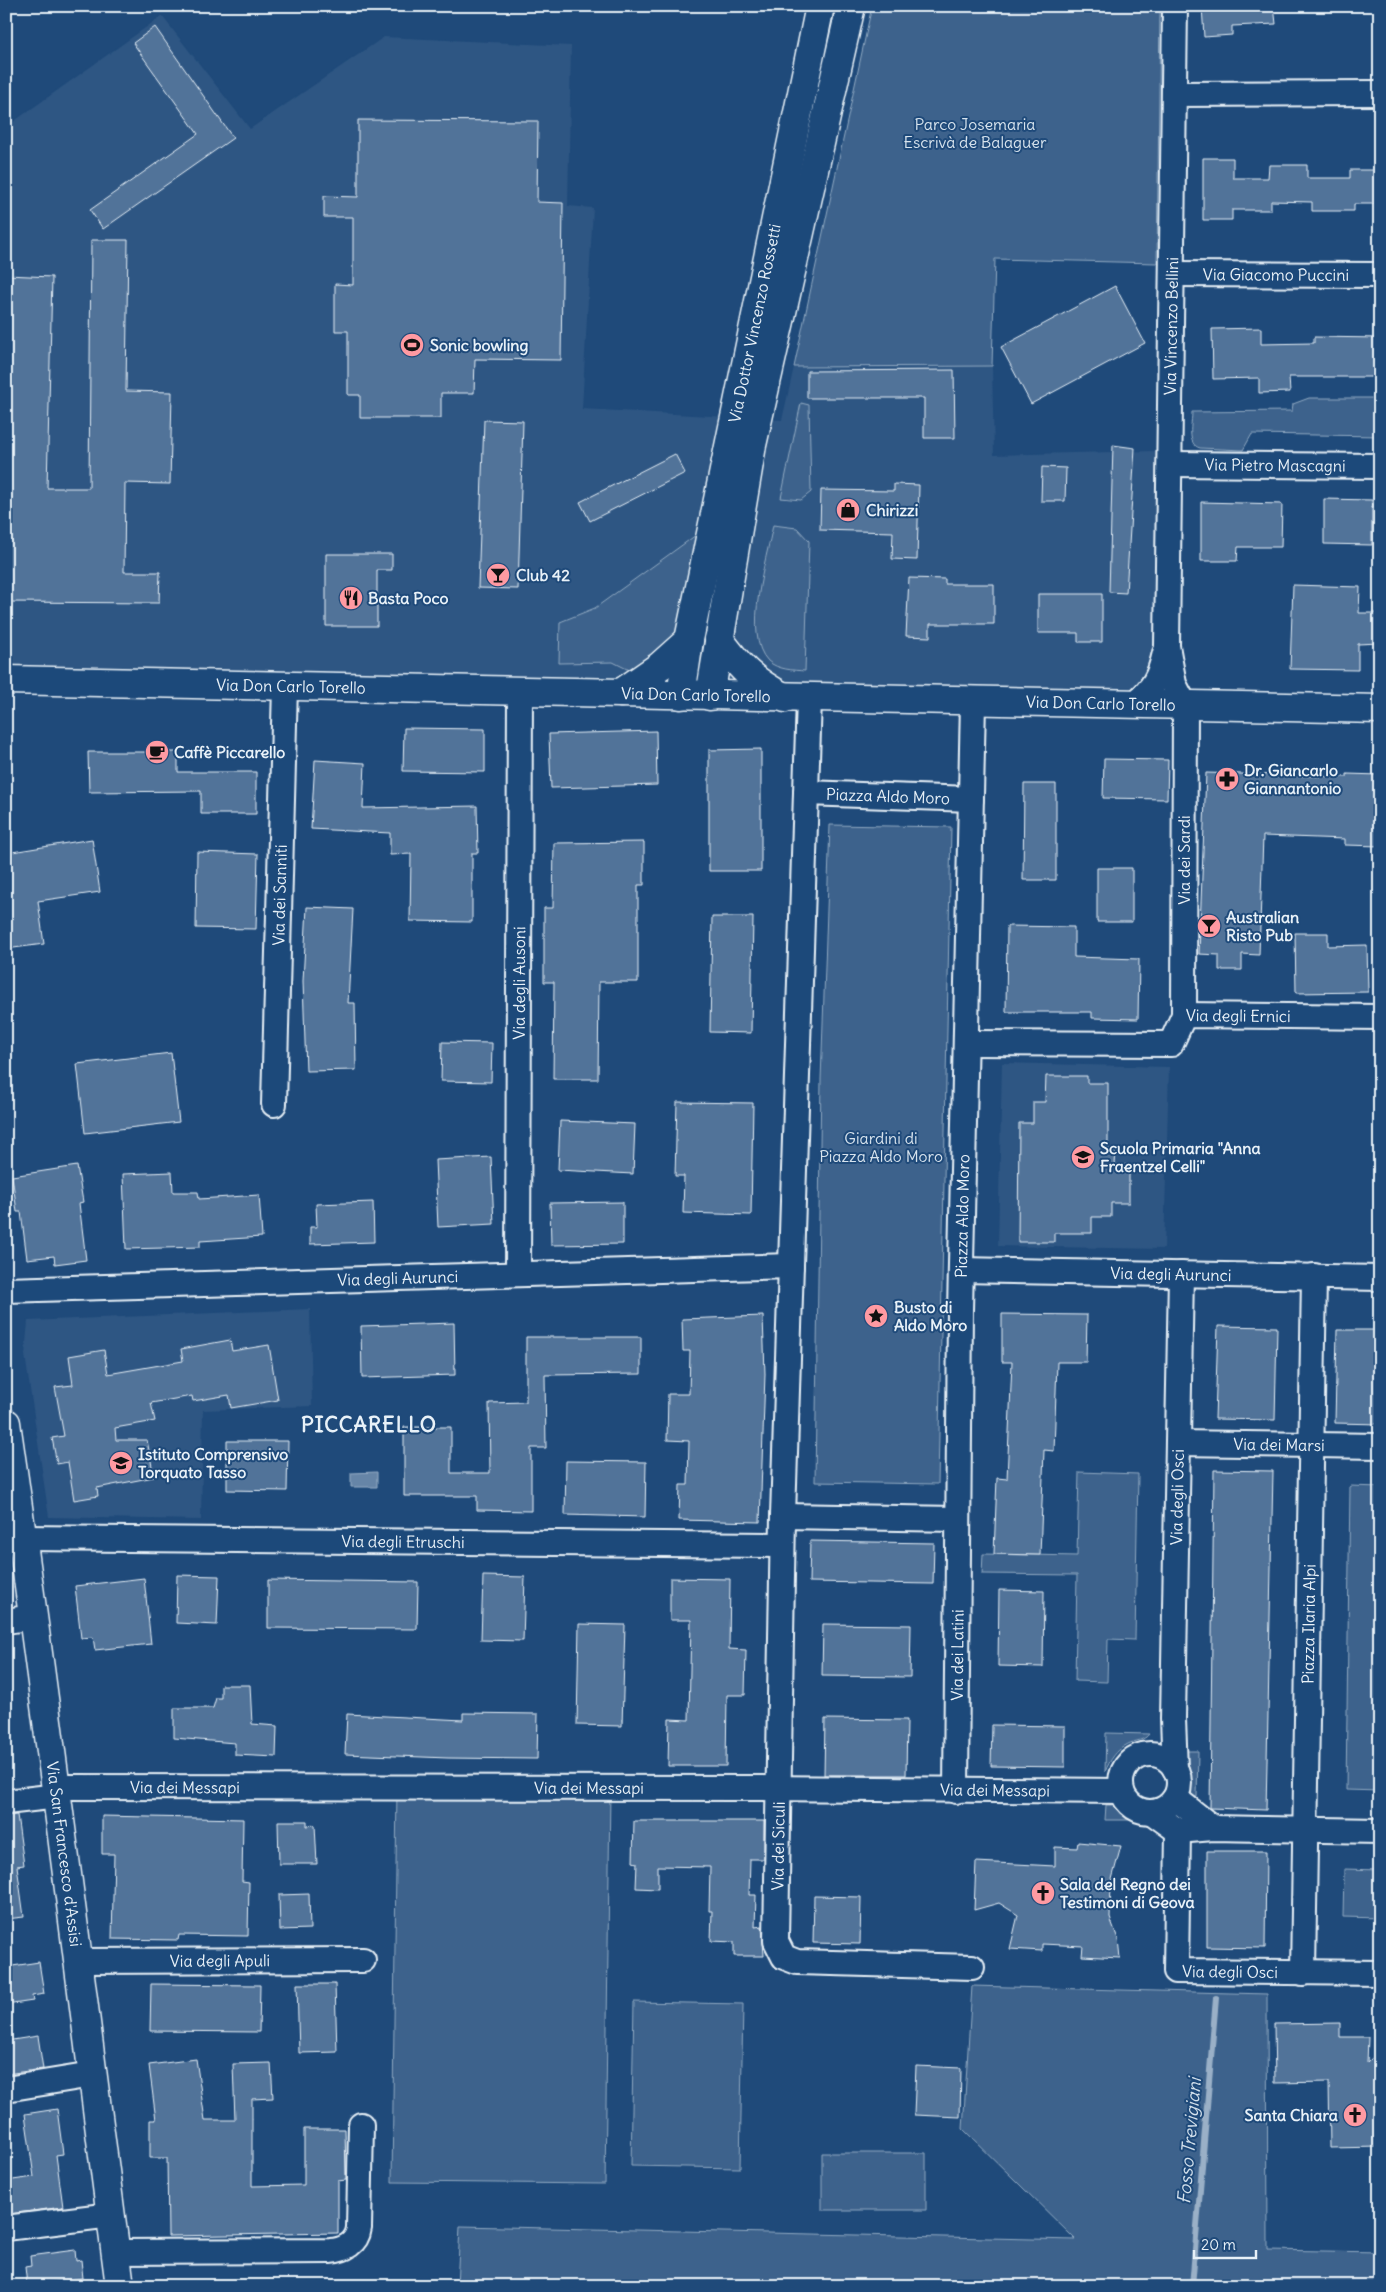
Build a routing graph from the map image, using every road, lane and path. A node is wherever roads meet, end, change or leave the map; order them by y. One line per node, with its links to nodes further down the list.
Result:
1 (820, 6): 11 (street, Via Dottor Vincenzo Rossetti)
2 (851, 6): 10 (street, Via Dottor Vincenzo Rossetti)
3 (1175, 6): 5 (street, Via Vincenzo Bellini)
4 (1380, 93): 5 (street)
5 (1174, 94): 6 (street, Via Vincenzo Bellini)
6 (1172, 274): 7 (street, Via Giacomo Puccini); 8 (street, Via Vincenzo Bellini)
7 (1380, 275)
8 (1170, 464): 9 (street, Via Pietro Mascagni); 12 (street, Via Vincenzo Bellini)
9 (1380, 466)
10 (719, 639): 18 (street, Via Dottor Vincenzo Rossetti); 19 (street)
11 (689, 640): 16 (street); 17 (street, Via Dottor Vincenzo Rossetti)
12 (1167, 646): 21 (street, Via Vincenzo Bellini); 22 (street, Via Vincenzo Bellini)
13 (8, 680): 14 (street, Via Don Carlo Torello)
14 (284, 686): 15 (street, Via Don Carlo Torello); 29 (street, Via dei Sanniti)
15 (520, 691): 16 (street, Via Don Carlo Torello); 32 (street, Via degli Ausoni)
16 (622, 693): 17 (street, Via Don Carlo Torello)
17 (681, 695): 18 (street, Via Don Carlo Torello)
18 (710, 696): 19 (street, Via Don Carlo Torello)
19 (797, 698): 20 (street, Via Don Carlo Torello); 24 (street, Piazza Aldo Moro)
20 (973, 702): 21 (street, Via Don Carlo Torello); 25 (street, Piazza Aldo Moro)
21 (1134, 705): 22 (street, Via Don Carlo Torello)
22 (1185, 706): 23 (street, Via Don Carlo Torello); 26 (street, Via dei Sardi)
23 (1380, 709)
24 (806, 793): 25 (street, Piazza Aldo Moro); 30 (street, Piazza Aldo Moro)
25 (971, 799): 28 (street, Piazza Aldo Moro)
26 (1184, 1015): 27 (street, Via degli Ernici); 28 (street, Via degli Ernici)
27 (1380, 1017)
28 (966, 1042): 31 (street, Piazza Aldo Moro)
29 (274, 1104)
30 (791, 1266): 32 (street, Via degli Aurunci); 41 (street, Piazza Aldo Moro)
31 (961, 1270): 33 (street, Via degli Aurunci); 42 (street, Piazza Aldo Moro)
32 (518, 1274): 36 (street, Via degli Aurunci)
33 (1181, 1274): 34 (street, Via degli Aurunci); 38 (street, Via degli Osci)
34 (1314, 1276): 35 (street, Via degli Aurunci); 39 (street, Piazza Ilaria Alpi)
35 (1380, 1278)
36 (6, 1290)
37 (6, 1423): 43 (street, Via San Francesco d'Assisi)
38 (1178, 1443): 39 (street, Via dei Marsi); 47 (street, Via degli Osci)
39 (1311, 1445): 40 (street, Via dei Marsi); 58 (street, Piazza Ilaria Alpi)
40 (1380, 1446)
41 (783, 1516): 42 (street); 44 (street, Piazza Aldo Moro)
42 (957, 1519): 51 (street, Via dei Latini)
43 (17, 1531): 44 (street, Via degli Etruschi); 45 (street, Via San Francesco d'Assisi)
44 (782, 1545): 50 (street, Via dei Siculi)
45 (34, 1617): 46 (street); 53 (street, Via San Francesco d'Assisi)
46 (6, 1621)
47 (1173, 1719): 48 (street, Via degli Osci); 49 (street, Via degli Osci)
48 (1153, 1754): 49 (street); 52 (street)
49 (1175, 1769): 54 (street)
50 (780, 1788): 51 (street, Via dei Messapi); 53 (street, Via dei Messapi); 63 (street, Via dei Siculi)
51 (956, 1791): 52 (street, Via dei Messapi)
52 (1121, 1791): 56 (street)
53 (58, 1792): 55 (street, Via dei Messapi); 62 (street, Via San Francesco d'Assisi)
54 (1175, 1798): 56 (street); 57 (street)
55 (6, 1802)
56 (1153, 1812): 60 (street)
57 (1213, 1828): 58 (street); 60 (street)
58 (1305, 1830): 59 (street); 64 (street, Piazza Ilaria Alpi)
59 (1380, 1831)
60 (1178, 1832): 64 (street, Via degli Osci)
61 (363, 1960): 62 (street, Via degli Apuli)
62 (78, 1961): 66 (street, Via San Francesco d'Assisi)
63 (972, 1967)
64 (1302, 1973): 65 (street)
65 (1380, 1973)
66 (92, 2075): 67 (street); 69 (street, Via San Francesco d'Assisi)
67 (6, 2089)
68 (361, 2125): 71 (street)
69 (111, 2215): 70 (street); 71 (street, Via San Francesco d'Assisi)
70 (6, 2228)
71 (116, 2252): 72 (street, Via San Francesco d'Assisi)
72 (120, 2286)

